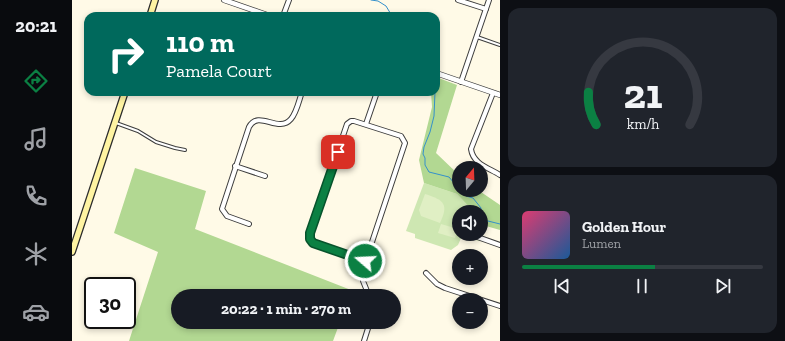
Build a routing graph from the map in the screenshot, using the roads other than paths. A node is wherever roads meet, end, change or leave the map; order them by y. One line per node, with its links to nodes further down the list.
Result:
1 (155, 0): 7 (main road)
2 (224, 0): 8 (street)
3 (289, 0): 9 (street)
4 (458, 0): 6 (street)
5 (489, 0): 6 (street)
6 (486, 9): 10 (street)
7 (151, 12)
8 (258, 12)
9 (285, 12)
10 (476, 37): 11 (lane); 13 (street)
11 (500, 46)
12 (440, 74): 13 (street)
13 (461, 82): 14 (street)
14 (493, 93): 18 (street); 23 (street)
15 (124, 96): 19 (main road)
16 (301, 96): 22 (street)
17 (376, 96): 20 (street)
18 (500, 96)
19 (115, 123): 21 (lane); 28 (main road)
20 (366, 124): 29 (street); 29 (street)
21 (185, 150)
22 (235, 166): 24 (street); 25 (street)
23 (500, 175)
24 (265, 176)
25 (249, 224)
26 (488, 241): 27 (street)
27 (500, 245)
28 (72, 252)
29 (365, 261): 31 (street)
30 (426, 273): 32 (street)
31 (365, 289)
32 (500, 306)
33 (368, 329): 34 (street)
34 (364, 341)

